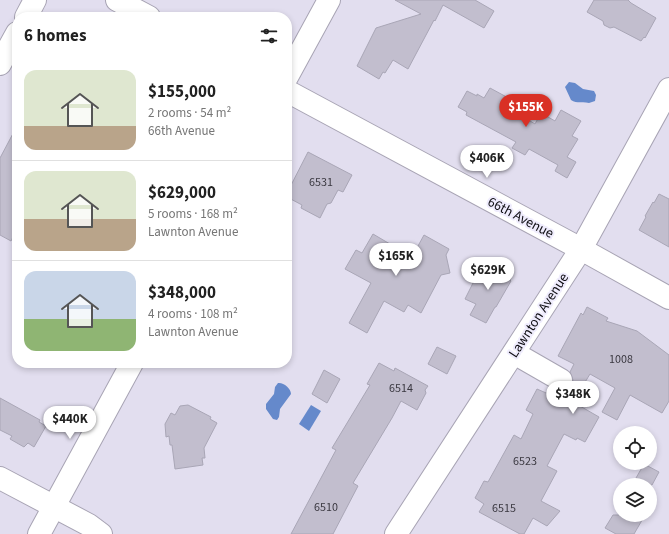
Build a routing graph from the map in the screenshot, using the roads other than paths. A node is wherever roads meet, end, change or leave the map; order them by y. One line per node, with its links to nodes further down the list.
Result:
1 (35, 0): 4 (street)
2 (117, 0): 5 (street)
3 (329, 0): 8 (street)
4 (29, 12)
5 (140, 12)
6 (12, 42): 7 (street)
7 (0, 64)
8 (292, 69)
9 (669, 89): 11 (street, Lawnton Avenue)
10 (292, 94): 11 (street, 66th Avenue)
11 (581, 249): 12 (street, 66th Avenue); 13 (street, Lawnton Avenue)
12 (669, 298)
13 (514, 353): 15 (street); 20 (street, Lawnton Avenue)
14 (129, 368): 17 (street)
15 (561, 380)
16 (0, 478): 17 (street)
17 (54, 507): 18 (street); 19 (street)
18 (39, 534)
19 (101, 534)
20 (396, 534)

